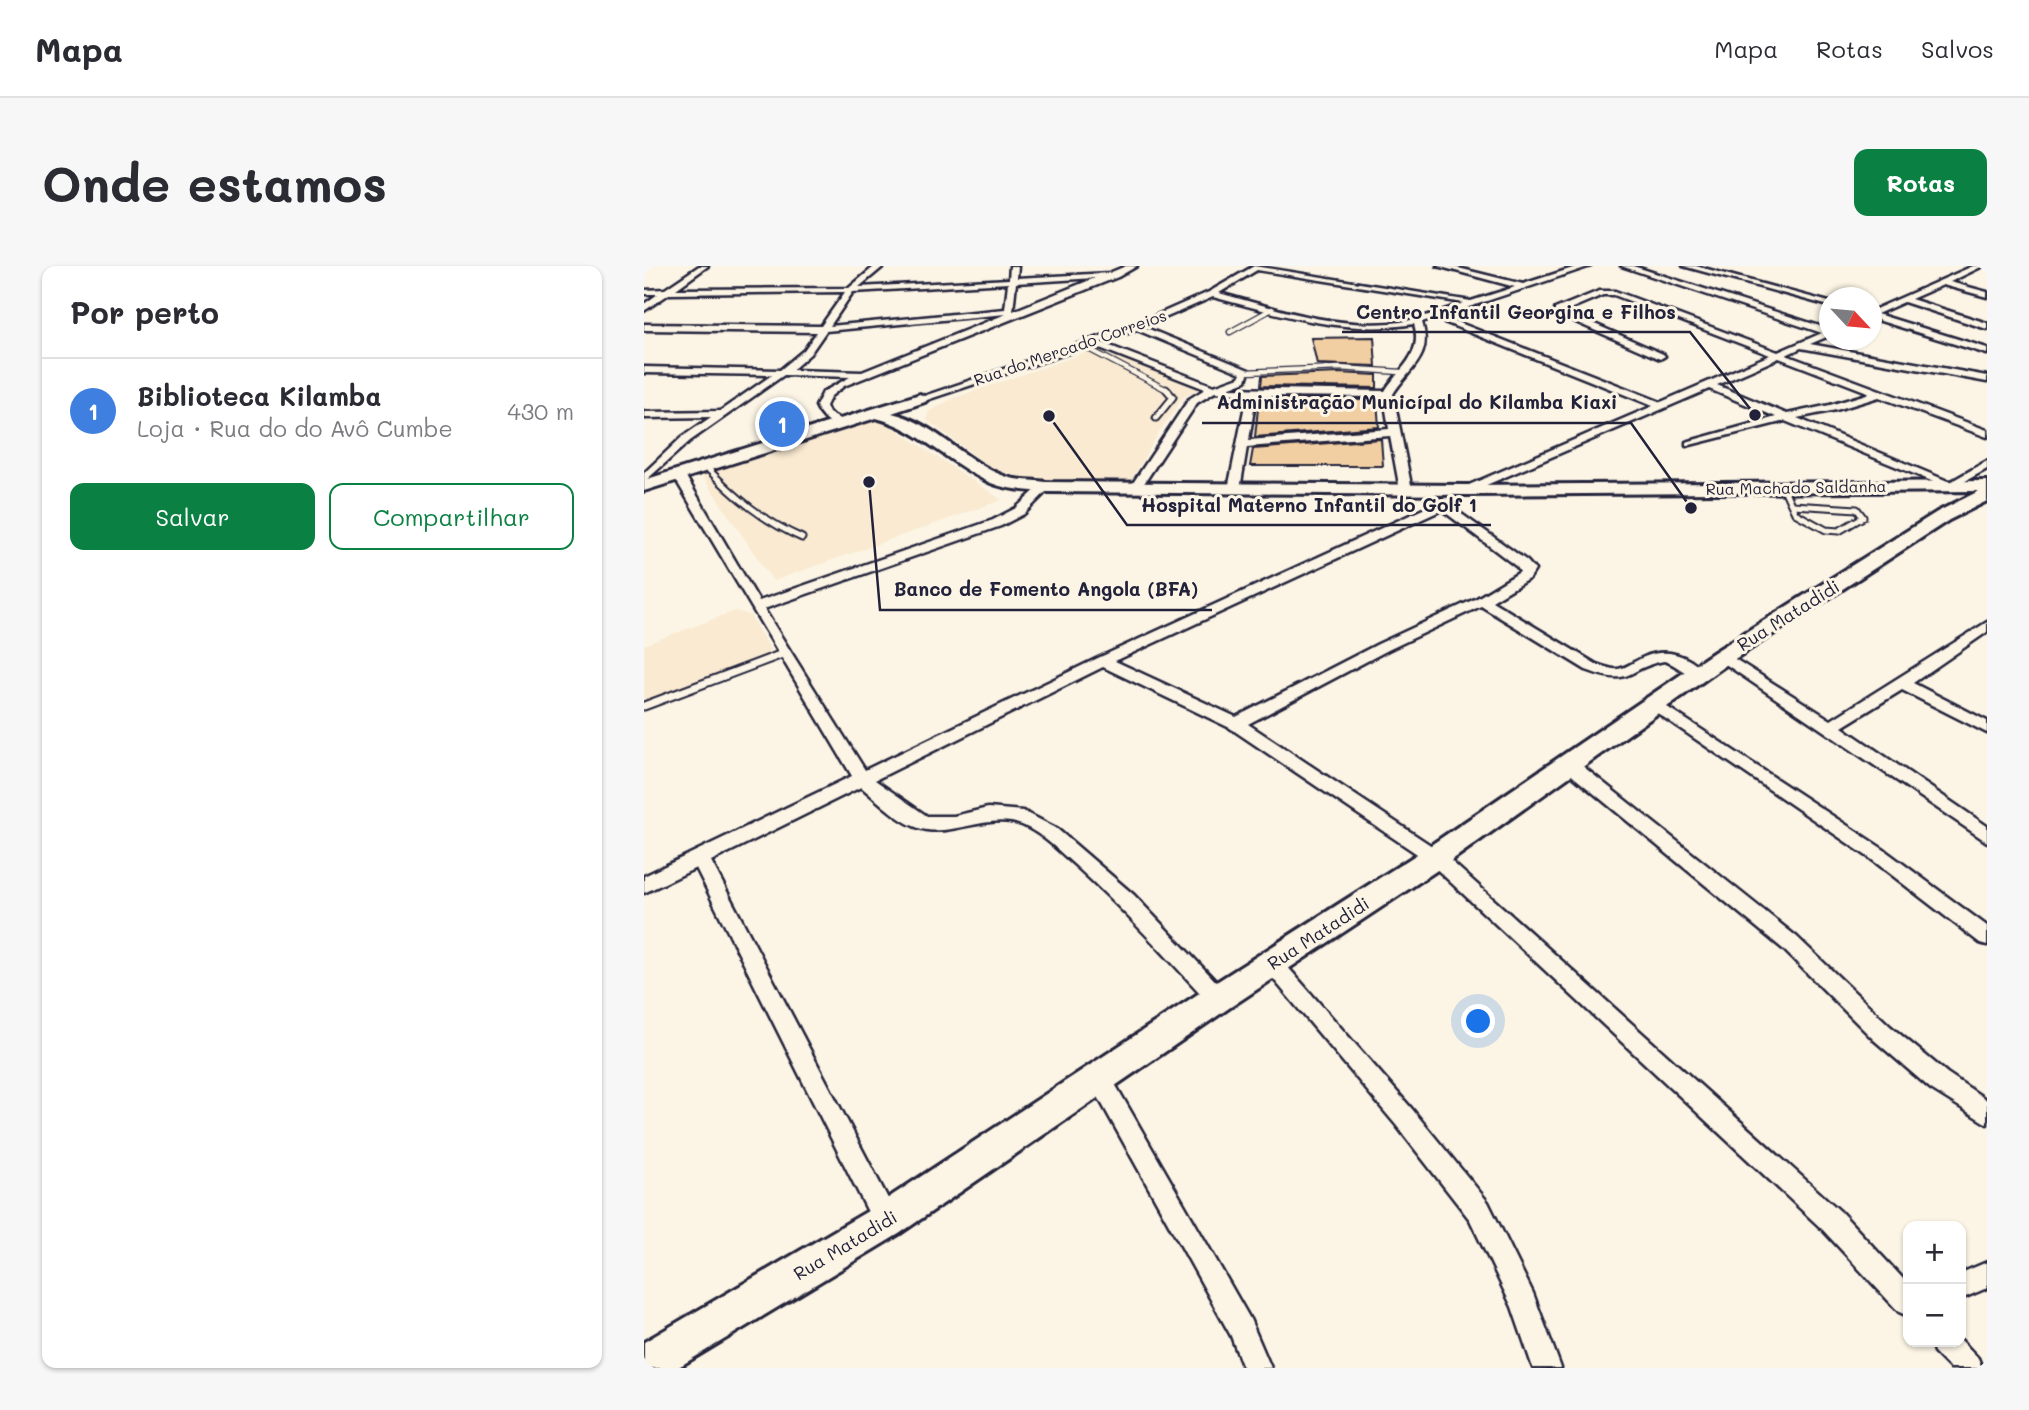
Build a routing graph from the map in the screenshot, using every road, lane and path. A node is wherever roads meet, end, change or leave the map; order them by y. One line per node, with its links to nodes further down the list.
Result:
1 (704, 266): 19 (street)
2 (880, 266): 17 (street)
3 (1014, 266): 14 (street)
4 (1133, 266): 12 (street)
5 (1441, 266): 16 (street)
6 (1587, 266): 16 (street)
7 (1625, 266): 36 (street)
8 (1687, 266): 23 (street)
9 (1979, 266): 11 (street)
10 (1257, 267): 20 (street, Rua do Mercado Correios); 24 (street)
11 (1960, 271): 13 (street); 15 (street)
12 (1115, 275): 14 (street); 28 (street)
13 (1987, 275)
14 (1012, 281): 17 (street); 28 (street)
15 (1946, 283): 21 (street); 22 (street)
16 (1521, 286): 24 (street)
17 (851, 290): 19 (street); 35 (street)
18 (644, 292): 19 (street)
19 (667, 292): 25 (street)
20 (1212, 295): 26 (street); 34 (street, Rua do Mercado Correios)
21 (1987, 295)
22 (1905, 300): 27 (street); 32 (street)
23 (1819, 301)
24 (1471, 302): 29 (street)
25 (644, 308)
26 (1272, 309): 31 (street); 37 (lane)
27 (1882, 310)
28 (1010, 314): 35 (street); 48 (street)
29 (1433, 315): 31 (street); 56 (street)
30 (1882, 318): 41 (street)
31 (1417, 321): 47 (street)
32 (1987, 326)
33 (644, 327): 35 (street)
34 (1137, 327): 39 (street, Rua do Mercado Correios); 46 (street)
35 (824, 329): 45 (street)
36 (1819, 329)
37 (1230, 332)
38 (1819, 336): 40 (street)
39 (1086, 343): 51 (street); 55 (street, Rua do Mercado Correios); 61 (lane)
40 (1798, 345): 42 (street); 49 (street)
41 (1987, 351)
42 (1778, 354): 43 (street); 50 (street); 54 (street)
43 (1660, 356)
44 (644, 370): 45 (street)
45 (784, 372): 48 (street); 59 (street)
46 (1246, 372): 47 (lane); 51 (street)
47 (1401, 372): 53 (street)
48 (862, 374): 63 (street)
49 (1987, 379)
50 (1709, 385): 56 (street); 60 (street)
51 (1213, 389): 52 (street); 78 (street)
52 (1252, 393): 53 (street); 66 (street)
53 (1388, 394): 64 (street)
54 (1877, 394): 60 (street); 65 (street)
55 (919, 398): 57 (street, Rua do Mercado Correios); 62 (street)
56 (1660, 405): 82 (street)
57 (875, 413): 62 (street, Rua Machado Saldanha); 63 (street, Rua do Mercado Correios)
58 (644, 415): 59 (street)
59 (723, 415): 71 (street)
60 (1787, 417): 67 (street); 74 (street)
61 (1156, 418)
62 (909, 422): 76 (street, Rua Machado Saldanha)
63 (841, 424): 69 (street, Rua do Mercado Correios)
64 (1395, 432): 66 (street); 80 (street)
65 (1987, 434)
66 (1242, 444): 79 (street)
67 (1690, 444)
68 (1987, 464): 74 (street)
69 (705, 466): 70 (street, Rua do Mercado Correios); 87 (lane)
70 (679, 475): 71 (street); 72 (street, Rua do Mercado Correios); 89 (street)
71 (644, 479)
72 (644, 486)
73 (1901, 486): 74 (street, Rua Machado Saldanha); 77 (street, Rua Machado Saldanha); 86 (street)
74 (1951, 486): 75 (street, Rua Machado Saldanha)
75 (1987, 486)
76 (1045, 487): 78 (street, Rua Machado Saldanha); 89 (street)
77 (1783, 487): 82 (street, Rua Machado Saldanha); 84 (lane)
78 (1135, 489): 79 (street, Rua Machado Saldanha)
79 (1234, 489): 80 (street, Rua Machado Saldanha)
80 (1406, 490): 81 (street, Rua Machado Saldanha)
81 (1426, 490): 82 (street, Rua Machado Saldanha); 85 (street)
82 (1466, 490)
83 (1987, 494): 86 (street, Rua Matadidi)
84 (1793, 505): 84 (lane)
85 (1440, 506): 88 (street); 92 (street)
86 (1943, 516): 93 (street, Rua Matadidi)
87 (802, 538)
88 (1482, 601): 93 (street); 97 (street)
89 (756, 607): 91 (street)
90 (1987, 625): 94 (street)
91 (785, 653): 96 (lane); 101 (street)
92 (1103, 661): 97 (street); 101 (street)
93 (1710, 665): 95 (street, Rua Matadidi); 98 (street)
94 (1902, 683): 98 (street); 99 (street)
95 (1655, 704): 100 (street, Rua Matadidi); 106 (street)
96 (644, 706)
97 (1236, 724): 103 (street)
98 (1831, 727): 102 (street)
99 (1987, 728)
100 (1569, 764): 103 (street, Rua Matadidi); 110 (street)
101 (861, 778): 104 (street); 108 (street)
102 (1987, 835)
103 (1435, 857): 107 (street, Rua Matadidi); 114 (street)
104 (701, 859): 105 (street); 111 (street)
105 (644, 885)
106 (1987, 937)
107 (1272, 963): 108 (street, Rua Matadidi); 118 (street)
108 (1217, 998): 109 (street, Rua Matadidi)
109 (1099, 1077): 111 (street, Rua Matadidi); 117 (street)
110 (1987, 1113)
111 (886, 1221): 116 (street, Rua Matadidi)
112 (1987, 1275): 113 (street)
113 (1966, 1284)
114 (1903, 1298)
115 (1949, 1347): 119 (street)
116 (644, 1365)
117 (1257, 1368)
118 (1547, 1368)
119 (1968, 1368)

